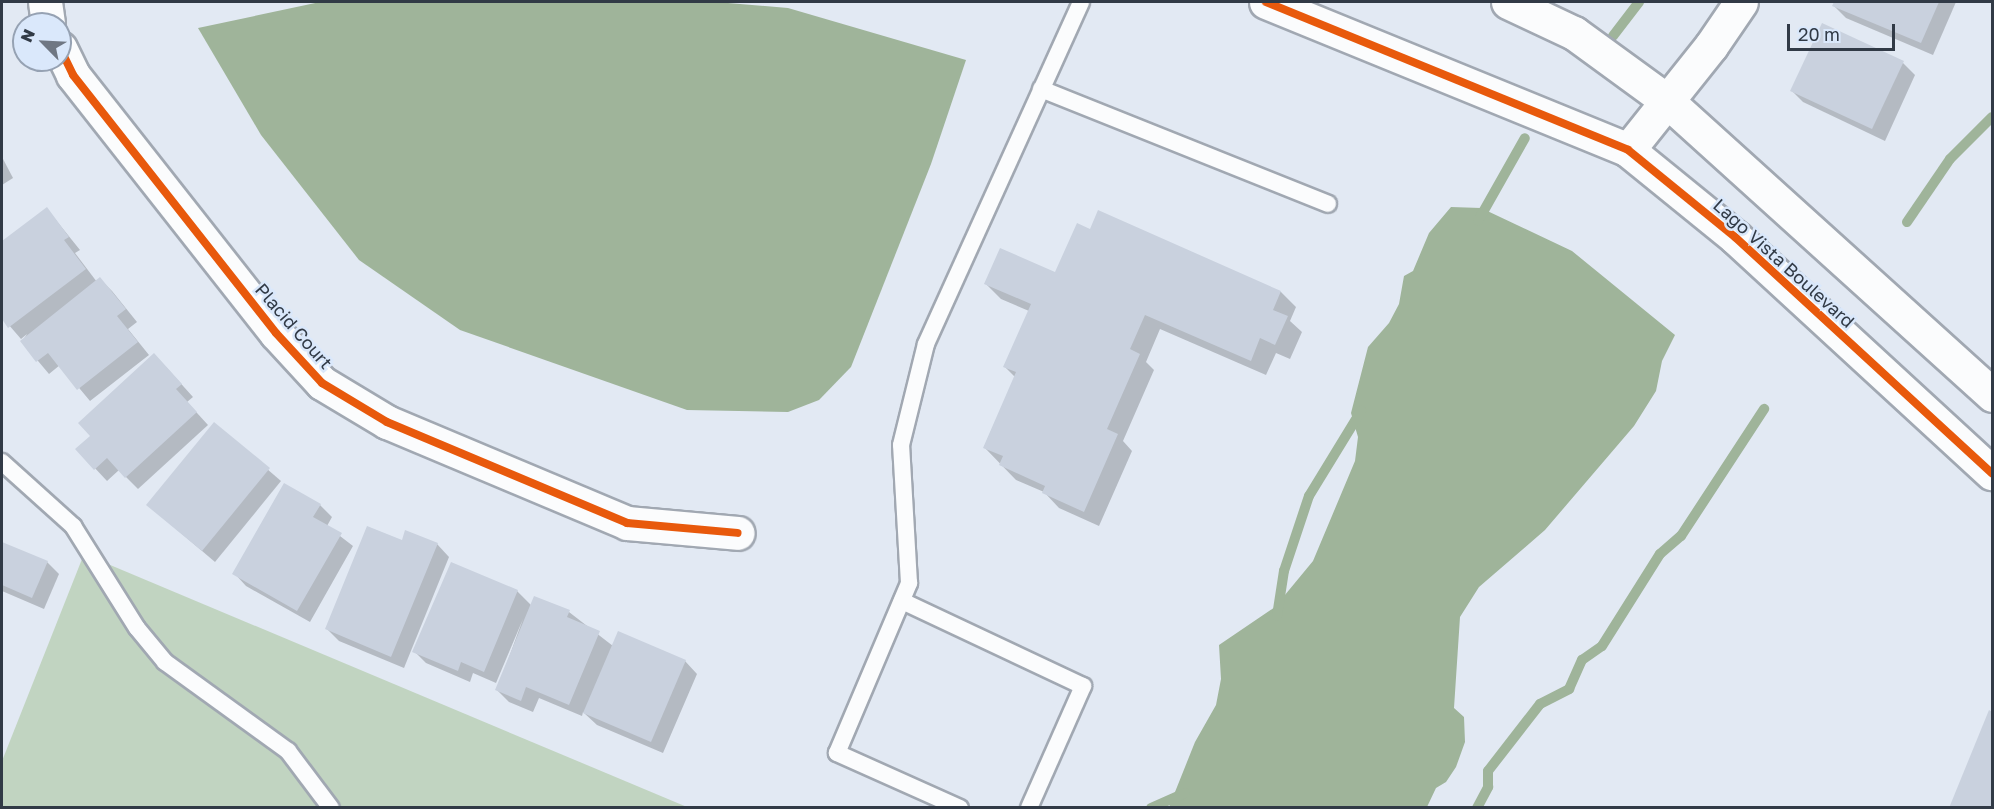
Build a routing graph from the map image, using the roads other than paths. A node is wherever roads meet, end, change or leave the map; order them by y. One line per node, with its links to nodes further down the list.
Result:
1 (1081, 2): 6 (lane)
2 (1266, 2): 8 (street, Lago Vista Boulevard)
3 (1508, 2): 7 (street)
4 (1741, 2): 7 (street)
5 (72, 72): 13 (street, Placid Court)
6 (1041, 89): 9 (lane); 14 (lane)
7 (1666, 100): 8 (street); 10 (street)
8 (1628, 150): 12 (street, Lago Vista Boulevard)
9 (1328, 204)
10 (1992, 395)
11 (2, 462): 15 (lane)
12 (1992, 473)
13 (738, 533)
14 (902, 602): 16 (lane); 17 (lane)
15 (331, 807)
16 (960, 807)
17 (1029, 807)

